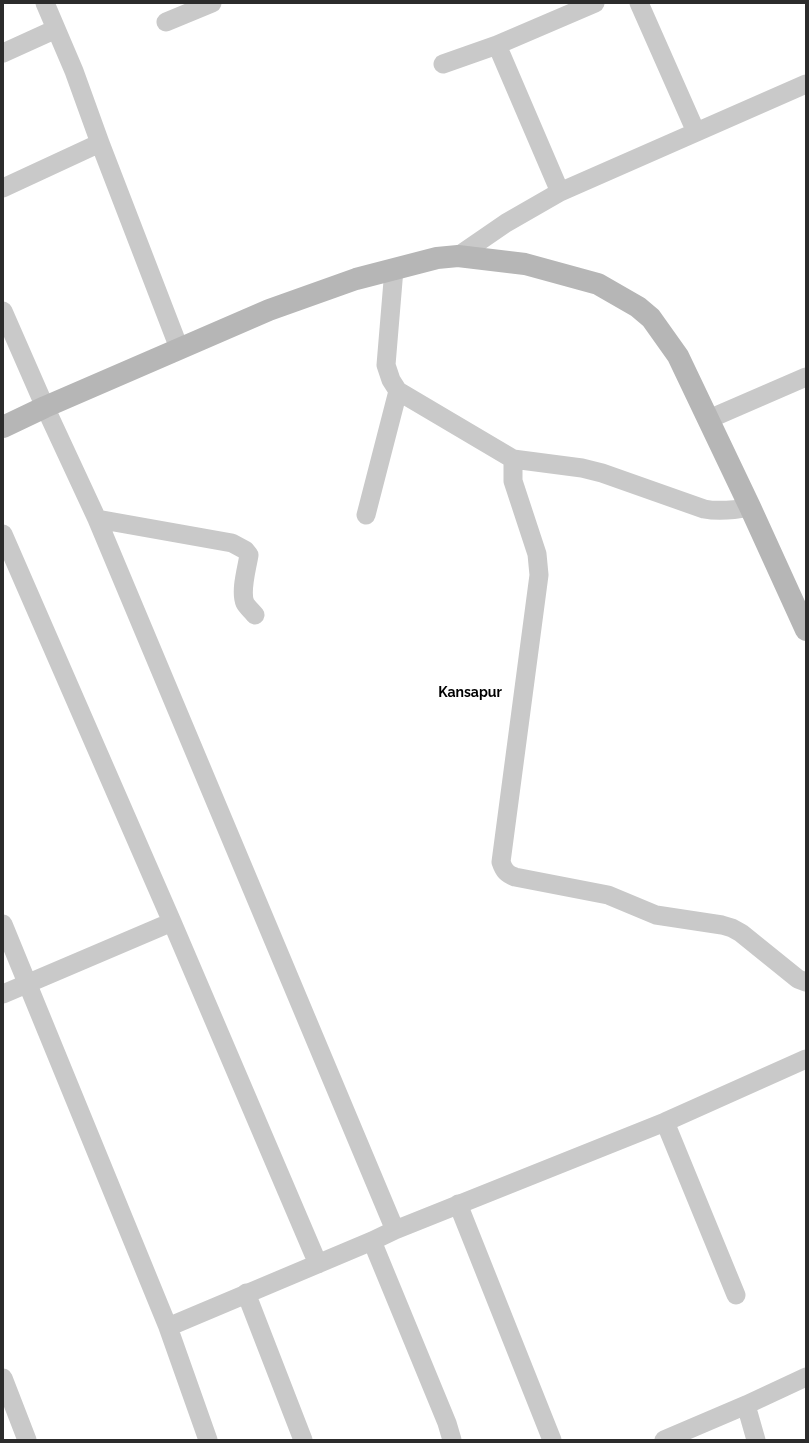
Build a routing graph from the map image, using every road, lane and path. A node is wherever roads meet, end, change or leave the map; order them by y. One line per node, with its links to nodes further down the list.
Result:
1 (45, 3): 6 (street)
2 (212, 3): 5 (street)
3 (595, 3): 7 (street)
4 (639, 3): 11 (street)
5 (166, 22)
6 (56, 29): 8 (street); 12 (street)
7 (497, 45): 9 (street); 14 (street)
8 (3, 52)
9 (443, 64)
10 (806, 84): 11 (street)
11 (696, 132): 14 (street)
12 (100, 143): 13 (street); 18 (street)
13 (3, 188)
14 (560, 192): 15 (street)
15 (458, 256): 16 (street); 22 (street)
16 (394, 269): 18 (street); 20 (street)
17 (3, 311): 21 (street)
18 (179, 348): 21 (street)
19 (806, 378): 22 (street)
20 (398, 391): 24 (street); 26 (street)
21 (44, 407): 23 (street); 27 (street)
22 (709, 419): 25 (street)
23 (3, 427)
24 (513, 459): 25 (street); 33 (street)
25 (750, 507): 30 (street)
26 (366, 515)
27 (97, 519): 29 (street); 39 (street)
28 (3, 534): 31 (street)
29 (255, 615)
30 (806, 630)
31 (172, 922): 34 (street); 41 (street)
32 (3, 924): 34 (street)
33 (806, 982)
34 (28, 983): 35 (street); 44 (street)
35 (3, 994)
36 (806, 1059): 37 (street)
37 (665, 1122): 38 (street); 43 (street)
38 (458, 1204): 39 (street); 52 (street)
39 (395, 1230): 40 (street)
40 (372, 1241): 41 (street); 51 (street)
41 (318, 1264): 42 (street)
42 (246, 1293): 44 (street); 50 (street)
43 (736, 1295)
44 (168, 1327): 49 (street)
45 (806, 1377): 47 (street)
46 (3, 1378): 48 (street)
47 (746, 1405): 53 (street); 54 (street)
48 (27, 1440)
49 (208, 1440)
50 (303, 1440)
51 (452, 1440)
52 (552, 1440)
53 (664, 1440)
54 (756, 1440)

